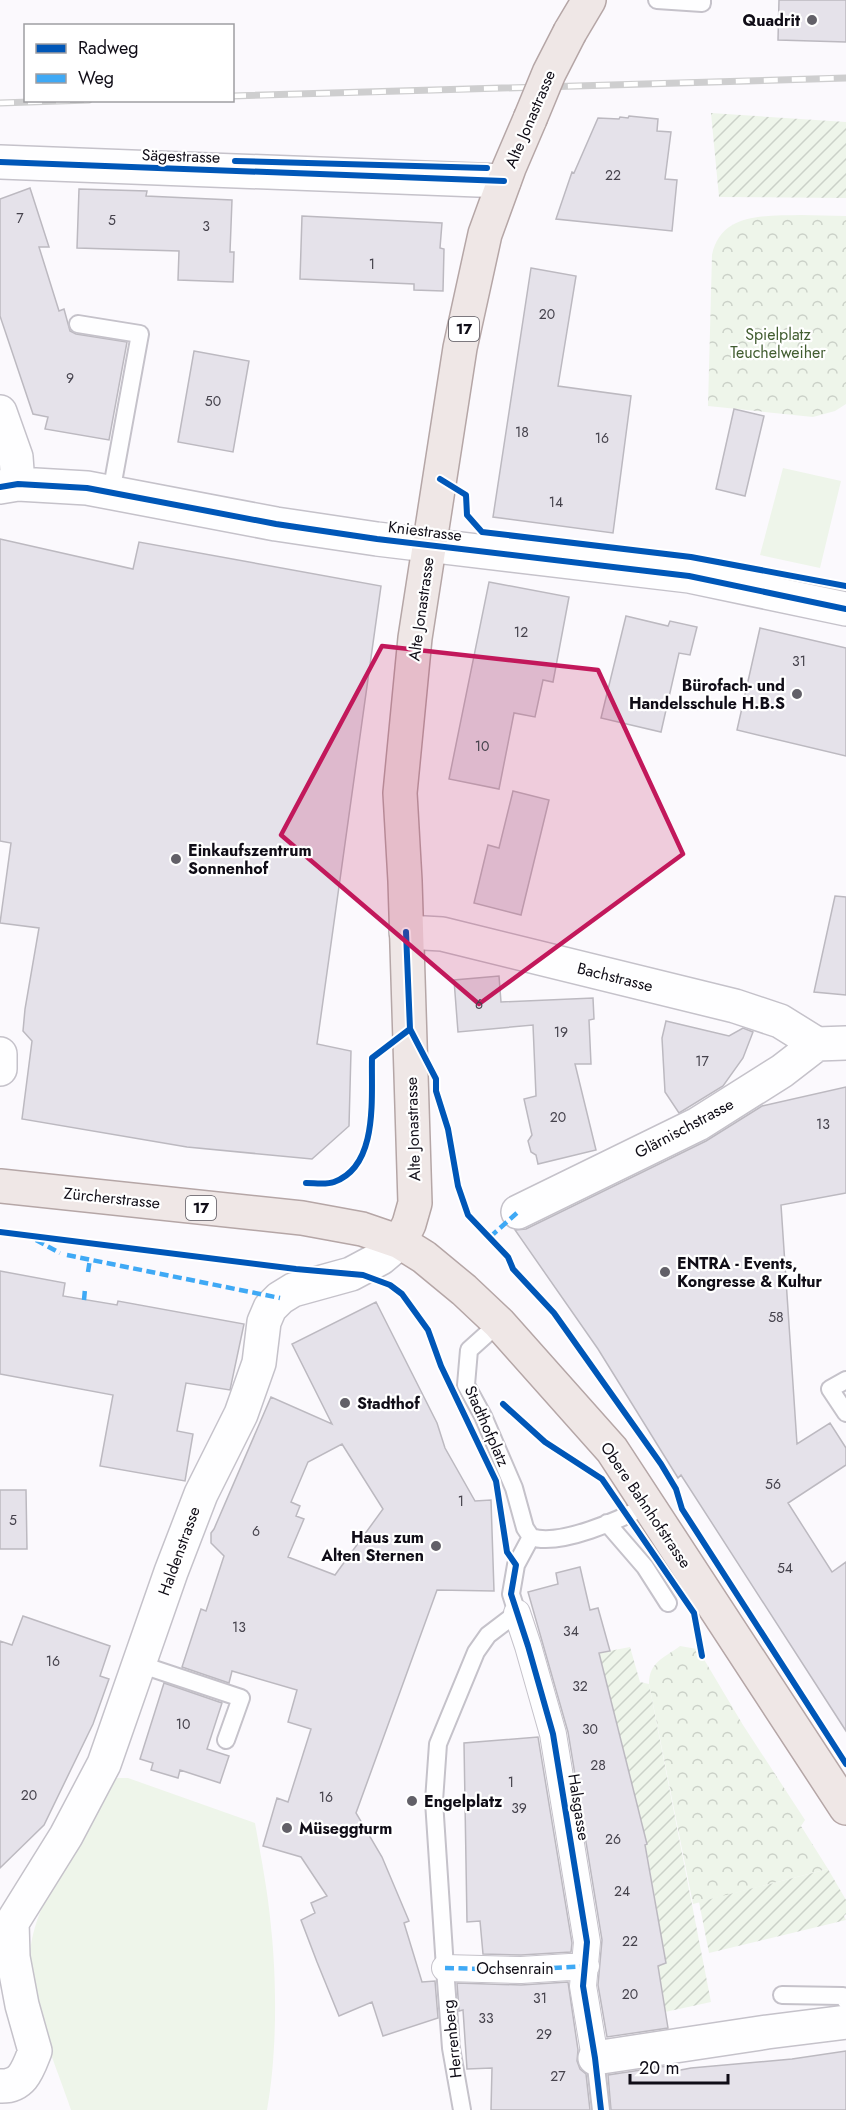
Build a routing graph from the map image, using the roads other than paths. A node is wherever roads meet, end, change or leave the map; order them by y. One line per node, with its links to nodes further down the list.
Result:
1 (589, 0): 5 (main road, Alte Jonastrasse / 17, bridge)
2 (657, 0): 3 (lane)
3 (702, 0)
4 (0, 162): 5 (street, Sägestrasse)
5 (504, 181): 10 (main road, Alte Jonastrasse / 17)
6 (78, 324): 9 (lane)
7 (0, 412): 8 (street)
8 (9, 486): 9 (street, Kniestrasse)
9 (111, 493): 10 (street, Kniestrasse)
10 (430, 546): 11 (street, Kniestrasse); 12 (main road, Alte Jonastrasse / 17)
11 (846, 609)
12 (406, 932): 13 (street, Bachstrasse); 18 (main road, Alte Jonastrasse / 17)
13 (831, 1043): 17 (street, Glärnischstrasse)
14 (0, 1054): 15 (street)
15 (0, 1069)
16 (0, 1186): 18 (main road, Zürcherstrasse / 17)
17 (518, 1212)
18 (400, 1242): 19 (main road, Obere Bahnhofstrasse); 27 (street, Haldenstrasse)
19 (499, 1323): 22 (main road, Obere Bahnhofstrasse); 24 (lane, Stadthofplatz)
20 (846, 1380): 21 (lane)
21 (846, 1413)
22 (648, 1505): 23 (lane); 29 (main road, Obere Bahnhofstrasse)
23 (607, 1523): 24 (lane); 25 (lane)
24 (531, 1537): 26 (lane, Halsgasse)
25 (668, 1603)
26 (517, 1613): 31 (street, Halsgasse); 32 (lane)
27 (139, 1664): 28 (lane); 30 (street, Haldenstrasse)
28 (226, 1740)
29 (846, 1809)
30 (6, 1932): 37 (street, Haldenstrasse)
31 (586, 1966): 32 (street, Ochsenrain); 36 (street, Halsgasse)
32 (445, 1968): 38 (lane, Herrenberg)
33 (782, 1995): 34 (lane)
34 (846, 2001)
35 (846, 2022): 36 (street)
36 (595, 2058): 39 (lane)
37 (0, 2086)
38 (462, 2110)
39 (601, 2110)

